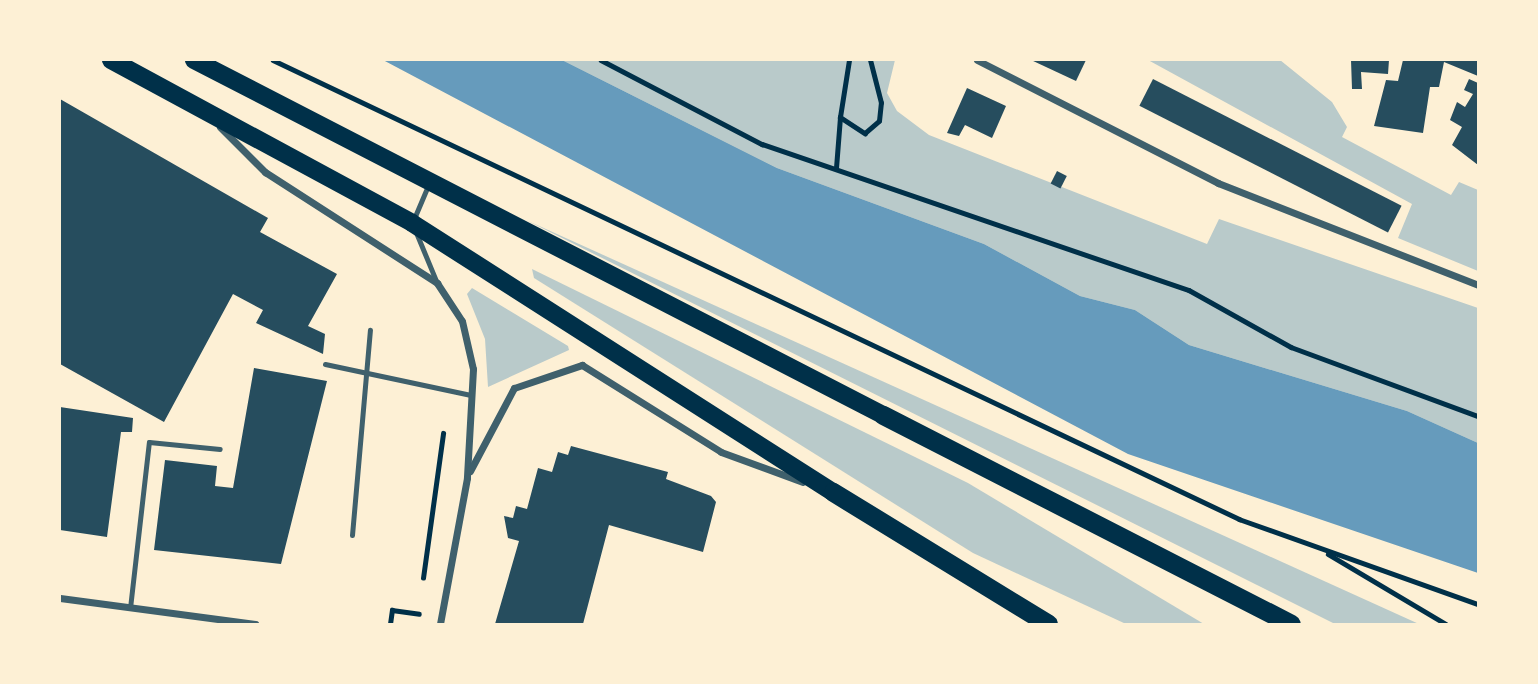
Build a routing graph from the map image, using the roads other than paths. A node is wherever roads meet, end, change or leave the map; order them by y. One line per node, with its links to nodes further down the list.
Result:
1 (111, 60): 4 (main road)
2 (194, 60): 5 (main road)
3 (977, 60): 8 (street)
4 (202, 108): 6 (main road); 7 (street)
5 (430, 183): 6 (lane); 13 (main road)
6 (412, 223): 7 (lane); 16 (main road)
7 (437, 283): 12 (street)
8 (1479, 285)
9 (370, 330): 11 (lane)
10 (325, 364): 11 (lane)
11 (366, 374): 12 (lane); 17 (lane)
12 (471, 395): 15 (street)
13 (883, 415): 23 (highway)
14 (220, 449): 19 (lane)
15 (467, 478): 16 (street); 22 (street)
16 (833, 492): 20 (highway)
17 (352, 535)
18 (60, 598): 19 (street)
19 (130, 608): 21 (street)
20 (1048, 623)
21 (255, 625)
22 (440, 625)
23 (1291, 625)

